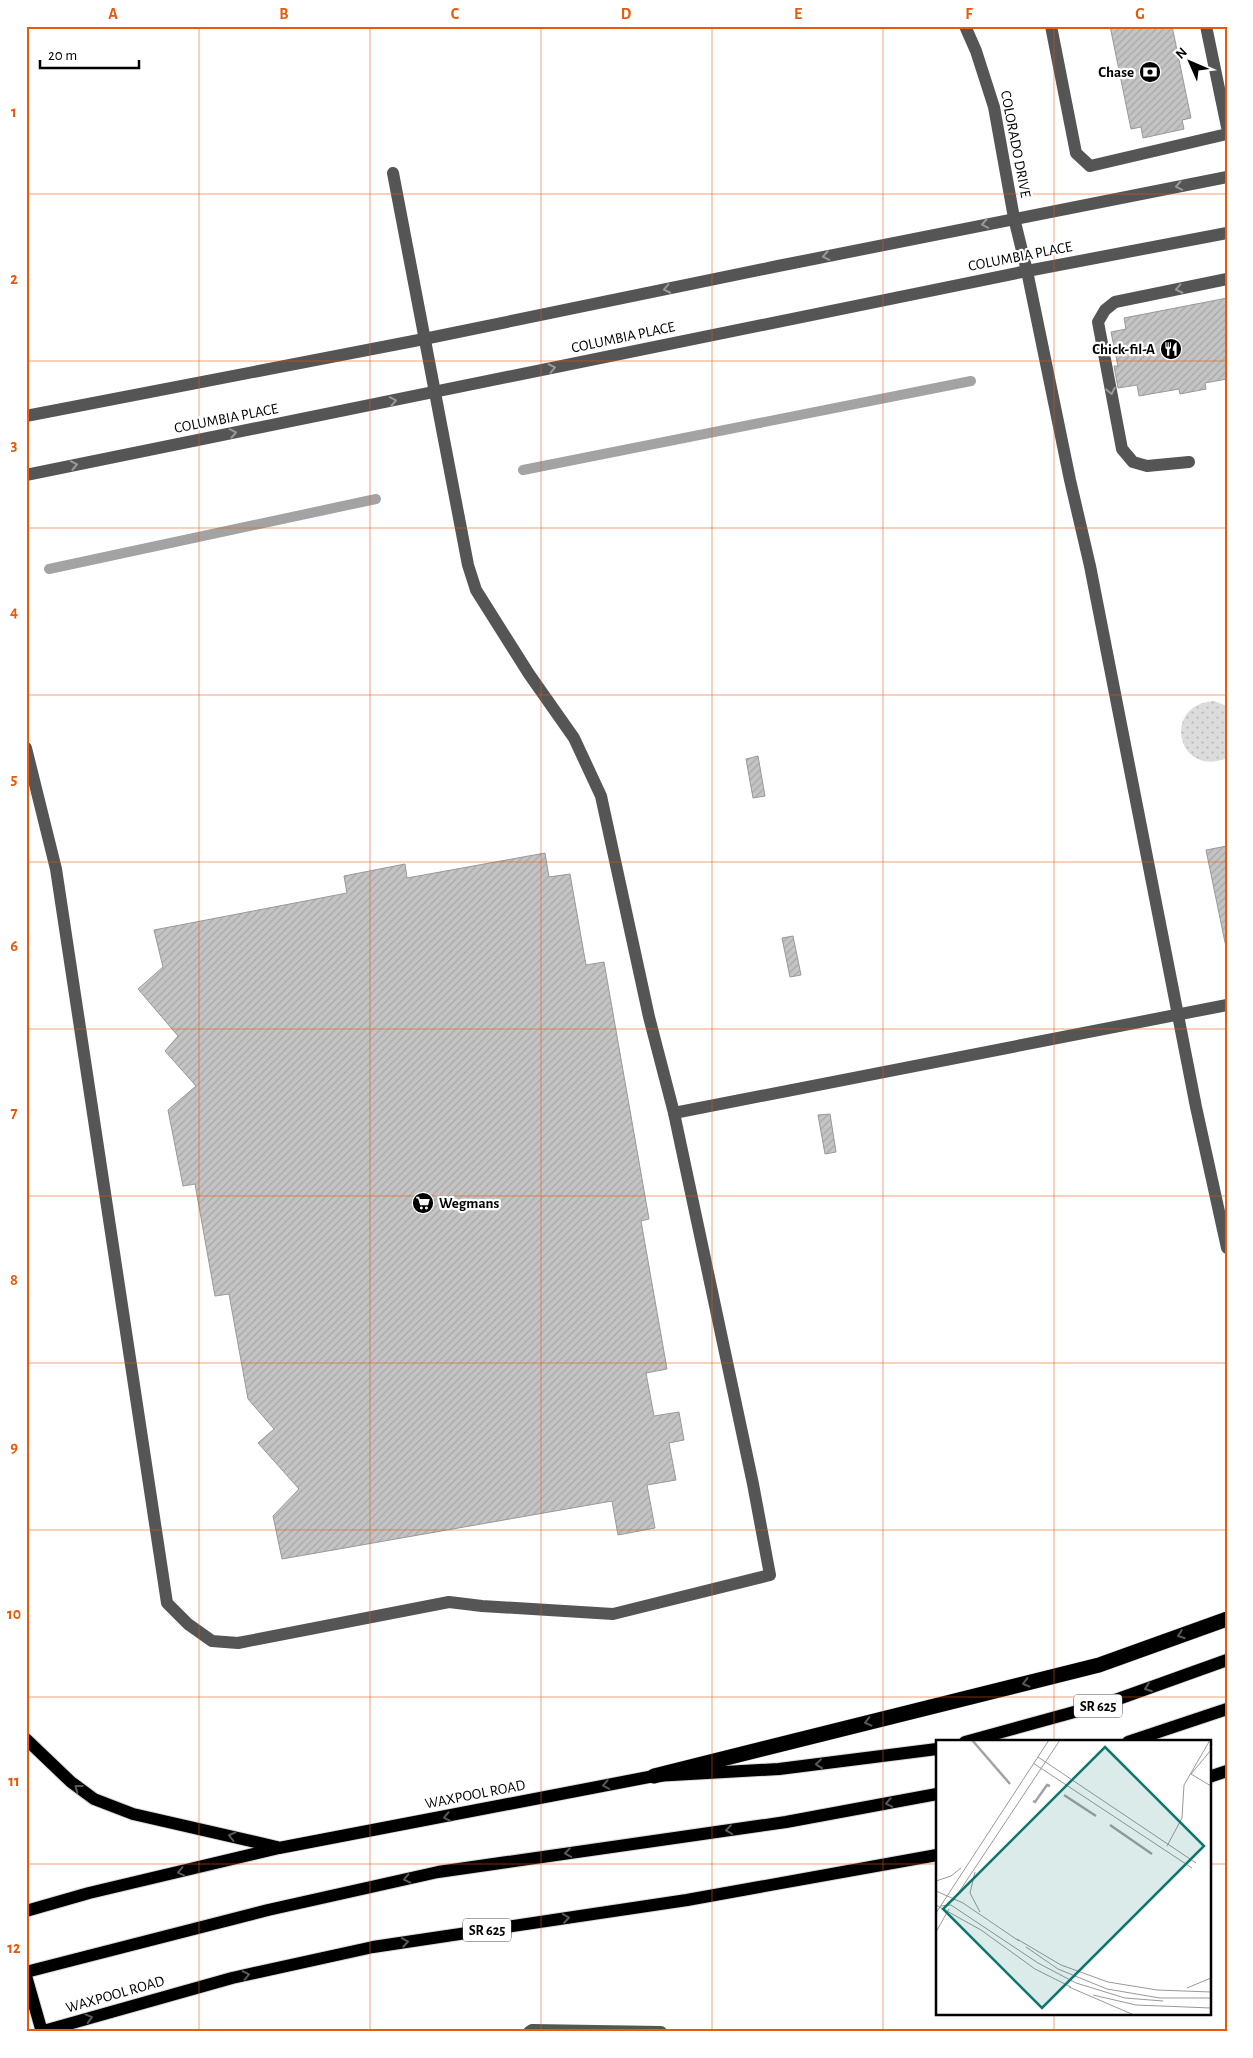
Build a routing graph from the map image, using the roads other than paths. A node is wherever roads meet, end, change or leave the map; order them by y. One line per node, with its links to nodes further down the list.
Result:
1 (964, 26): 8 (street, COLORADO DRIVE)
2 (1051, 26): 5 (street)
3 (1206, 26): 4 (street)
4 (1227, 128)
5 (1227, 134)
6 (393, 173): 12 (street)
7 (1227, 177): 8 (street, one-way to 8)
8 (1014, 218): 10 (street, COLORADO DRIVE); 12 (street, one-way to 12)
9 (1227, 233): 10 (street, COLUMBIA PLACE)
10 (1027, 271): 13 (street, COLUMBIA PLACE, one-way to 10); 19 (street, COLORADO DRIVE)
11 (1227, 279): 15 (street, one-way to 15)
12 (424, 339): 13 (street); 14 (street)
13 (434, 392): 16 (street, COLUMBIA PLACE, one-way to 13); 20 (street)
14 (26, 416)
15 (1189, 462)
16 (26, 475)
17 (26, 748): 20 (street)
18 (1227, 1005): 19 (street)
19 (1179, 1015): 20 (street); 21 (street, COLORADO DRIVE)
20 (674, 1113)
21 (1227, 1248)
22 (1227, 1619): 30 (highway, one-way to 30)
23 (1227, 1660): 26 (main road, SR 625, one-way to 26)
24 (1227, 1709): 27 (main road)
25 (26, 1739): 33 (main road, one-way to 25)
26 (972, 1740)
27 (1134, 1740)
28 (936, 1750): 30 (main road, WAXPOOL ROAD, one-way to 30)
29 (1227, 1771): 31 (main road)
30 (654, 1776): 33 (main road, WAXPOOL ROAD, one-way to 33)
31 (1210, 1777)
32 (936, 1794): 36 (main road, one-way to 36)
33 (279, 1848): 35 (main road, WAXPOOL ROAD, one-way to 35)
34 (936, 1855): 38 (main road, WAXPOOL ROAD / SR 625, one-way to 34)
35 (26, 1911)
36 (26, 1972)
37 (26, 1976): 38 (main road)
38 (41, 2032)
39 (530, 2032): 40 (street)
40 (661, 2032)

